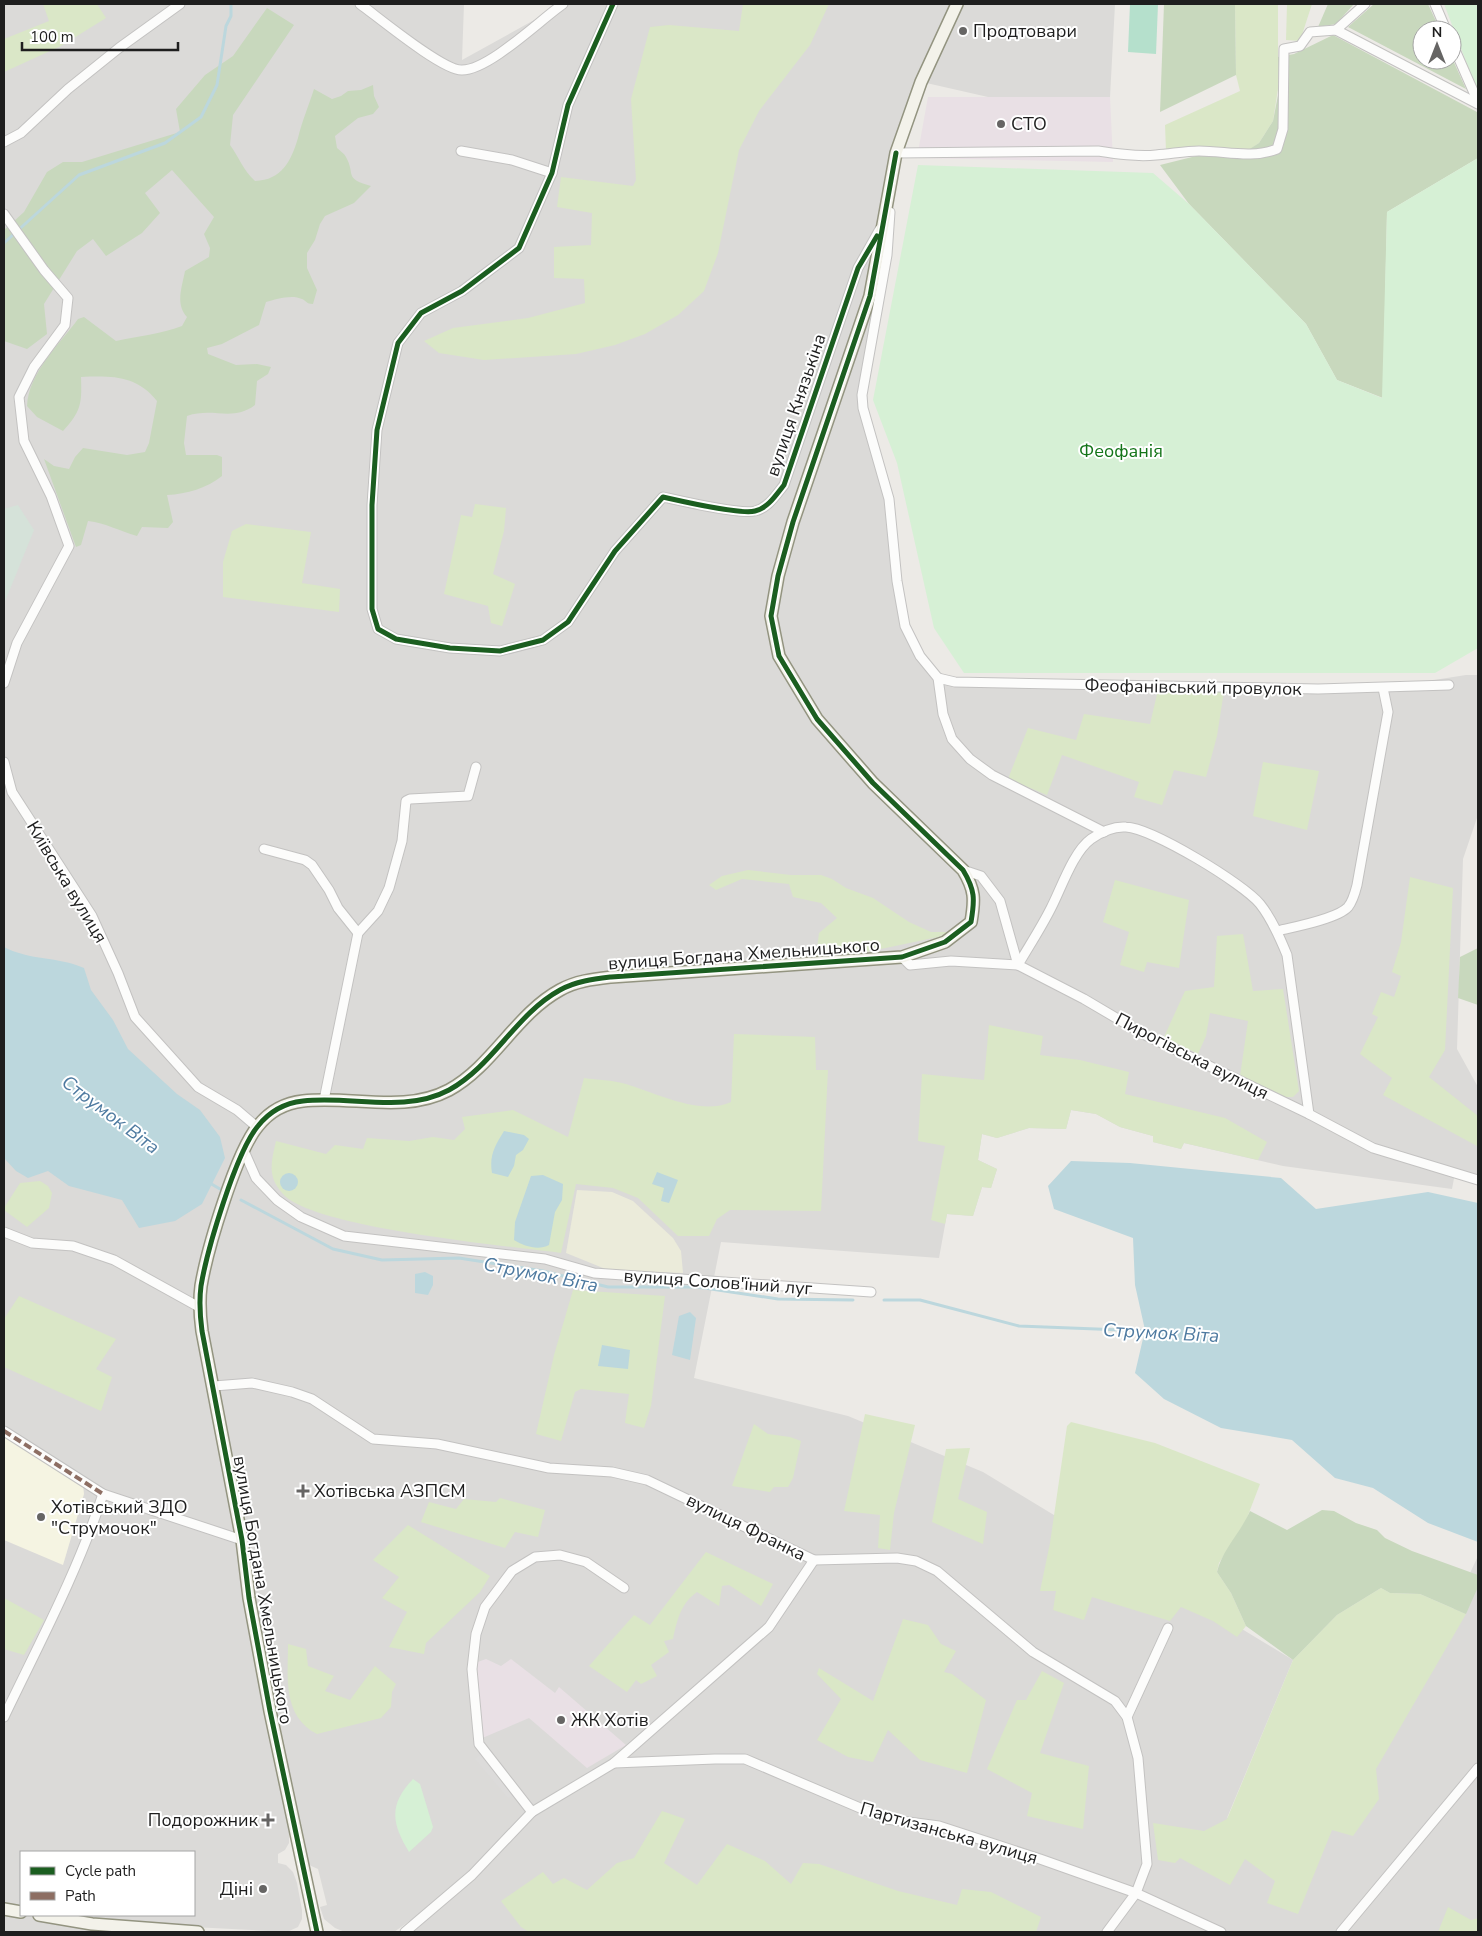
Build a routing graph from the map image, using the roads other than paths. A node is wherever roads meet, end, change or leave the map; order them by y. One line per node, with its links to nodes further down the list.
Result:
1 (180, 4): 12 (street)
2 (360, 4): 3 (street)
3 (564, 4)
4 (614, 4): 15 (street, вулиця Князькіна)
5 (957, 4): 14 (street, вулиця Богдана Хмельницького)
6 (1365, 4): 9 (street)
7 (1435, 4): 8 (street)
8 (1442, 20)
9 (1336, 30): 11 (street); 14 (street)
10 (1462, 66): 11 (street)
11 (1478, 103)
12 (4, 142)
13 (460, 151): 15 (street)
14 (896, 152): 16 (street, вулиця Богдана Хмельницького)
15 (552, 173): 18 (street, вулиця Князькіна)
16 (892, 180): 18 (street, вулиця Богдана Хмельницького); 19 (street)
17 (4, 214): 20 (street)
18 (882, 227): 27 (street, вулиця Богдана Хмельницького)
19 (938, 678): 22 (street, Феофанівський провулок); 25 (street)
20 (4, 684)
21 (1449, 685): 22 (street, Феофанівський провулок)
22 (1383, 688): 28 (street)
23 (4, 762): 34 (street, Київська вулиця)
24 (476, 766): 29 (street)
25 (1104, 832): 28 (street); 31 (street)
26 (264, 849): 29 (street)
27 (963, 870): 30 (street, вулиця Богдана Хмельницького); 31 (street)
28 (1277, 931): 33 (street)
29 (358, 933): 32 (street)
30 (902, 957): 31 (street); 32 (street, вулиця Богдана Хмельницького)
31 (1018, 964): 33 (street, Пирогівська вулиця)
32 (324, 1100): 34 (street, вулиця Богдана Хмельницького)
33 (1309, 1114): 36 (street, Пирогівська вулиця)
34 (257, 1127): 35 (street, вулиця Богдана Хмельницького)
35 (244, 1151): 38 (street, вулиця Солов'їний луг); 39 (street, вулиця Богдана Хмельницького)
36 (1478, 1180)
37 (4, 1232): 39 (street)
38 (871, 1292)
39 (199, 1307): 40 (street, вулиця Богдана Хмельницького)
40 (214, 1386): 43 (street, вулиця Богдана Хмельницького); 44 (street, вулиця Франка)
41 (4, 1431): 42 (street)
42 (103, 1494): 43 (street); 47 (street)
43 (242, 1540): 58 (street, вулиця Богдана Хмельницького)
44 (814, 1560): 48 (street, вулиця Франка); 49 (street)
45 (624, 1588): 51 (street)
46 (1168, 1628): 48 (street)
47 (4, 1717)
48 (1127, 1717): 52 (street, вулиця Франка)
49 (614, 1763): 51 (street, Партизанська вулиця); 52 (street, Партизанська вулиця)
50 (1478, 1768): 62 (street)
51 (532, 1812): 59 (street, Партизанська вулиця)
52 (1136, 1892): 60 (street, вулиця Франка); 61 (street, Партизанська вулиця)
53 (4, 1909): 54 (street)
54 (20, 1912)
55 (45, 1916): 56 (street)
56 (174, 1932): 57 (street)
57 (198, 1932)
58 (317, 1932)
59 (405, 1932)
60 (1107, 1932)
61 (1221, 1932)
62 (1341, 1932)

